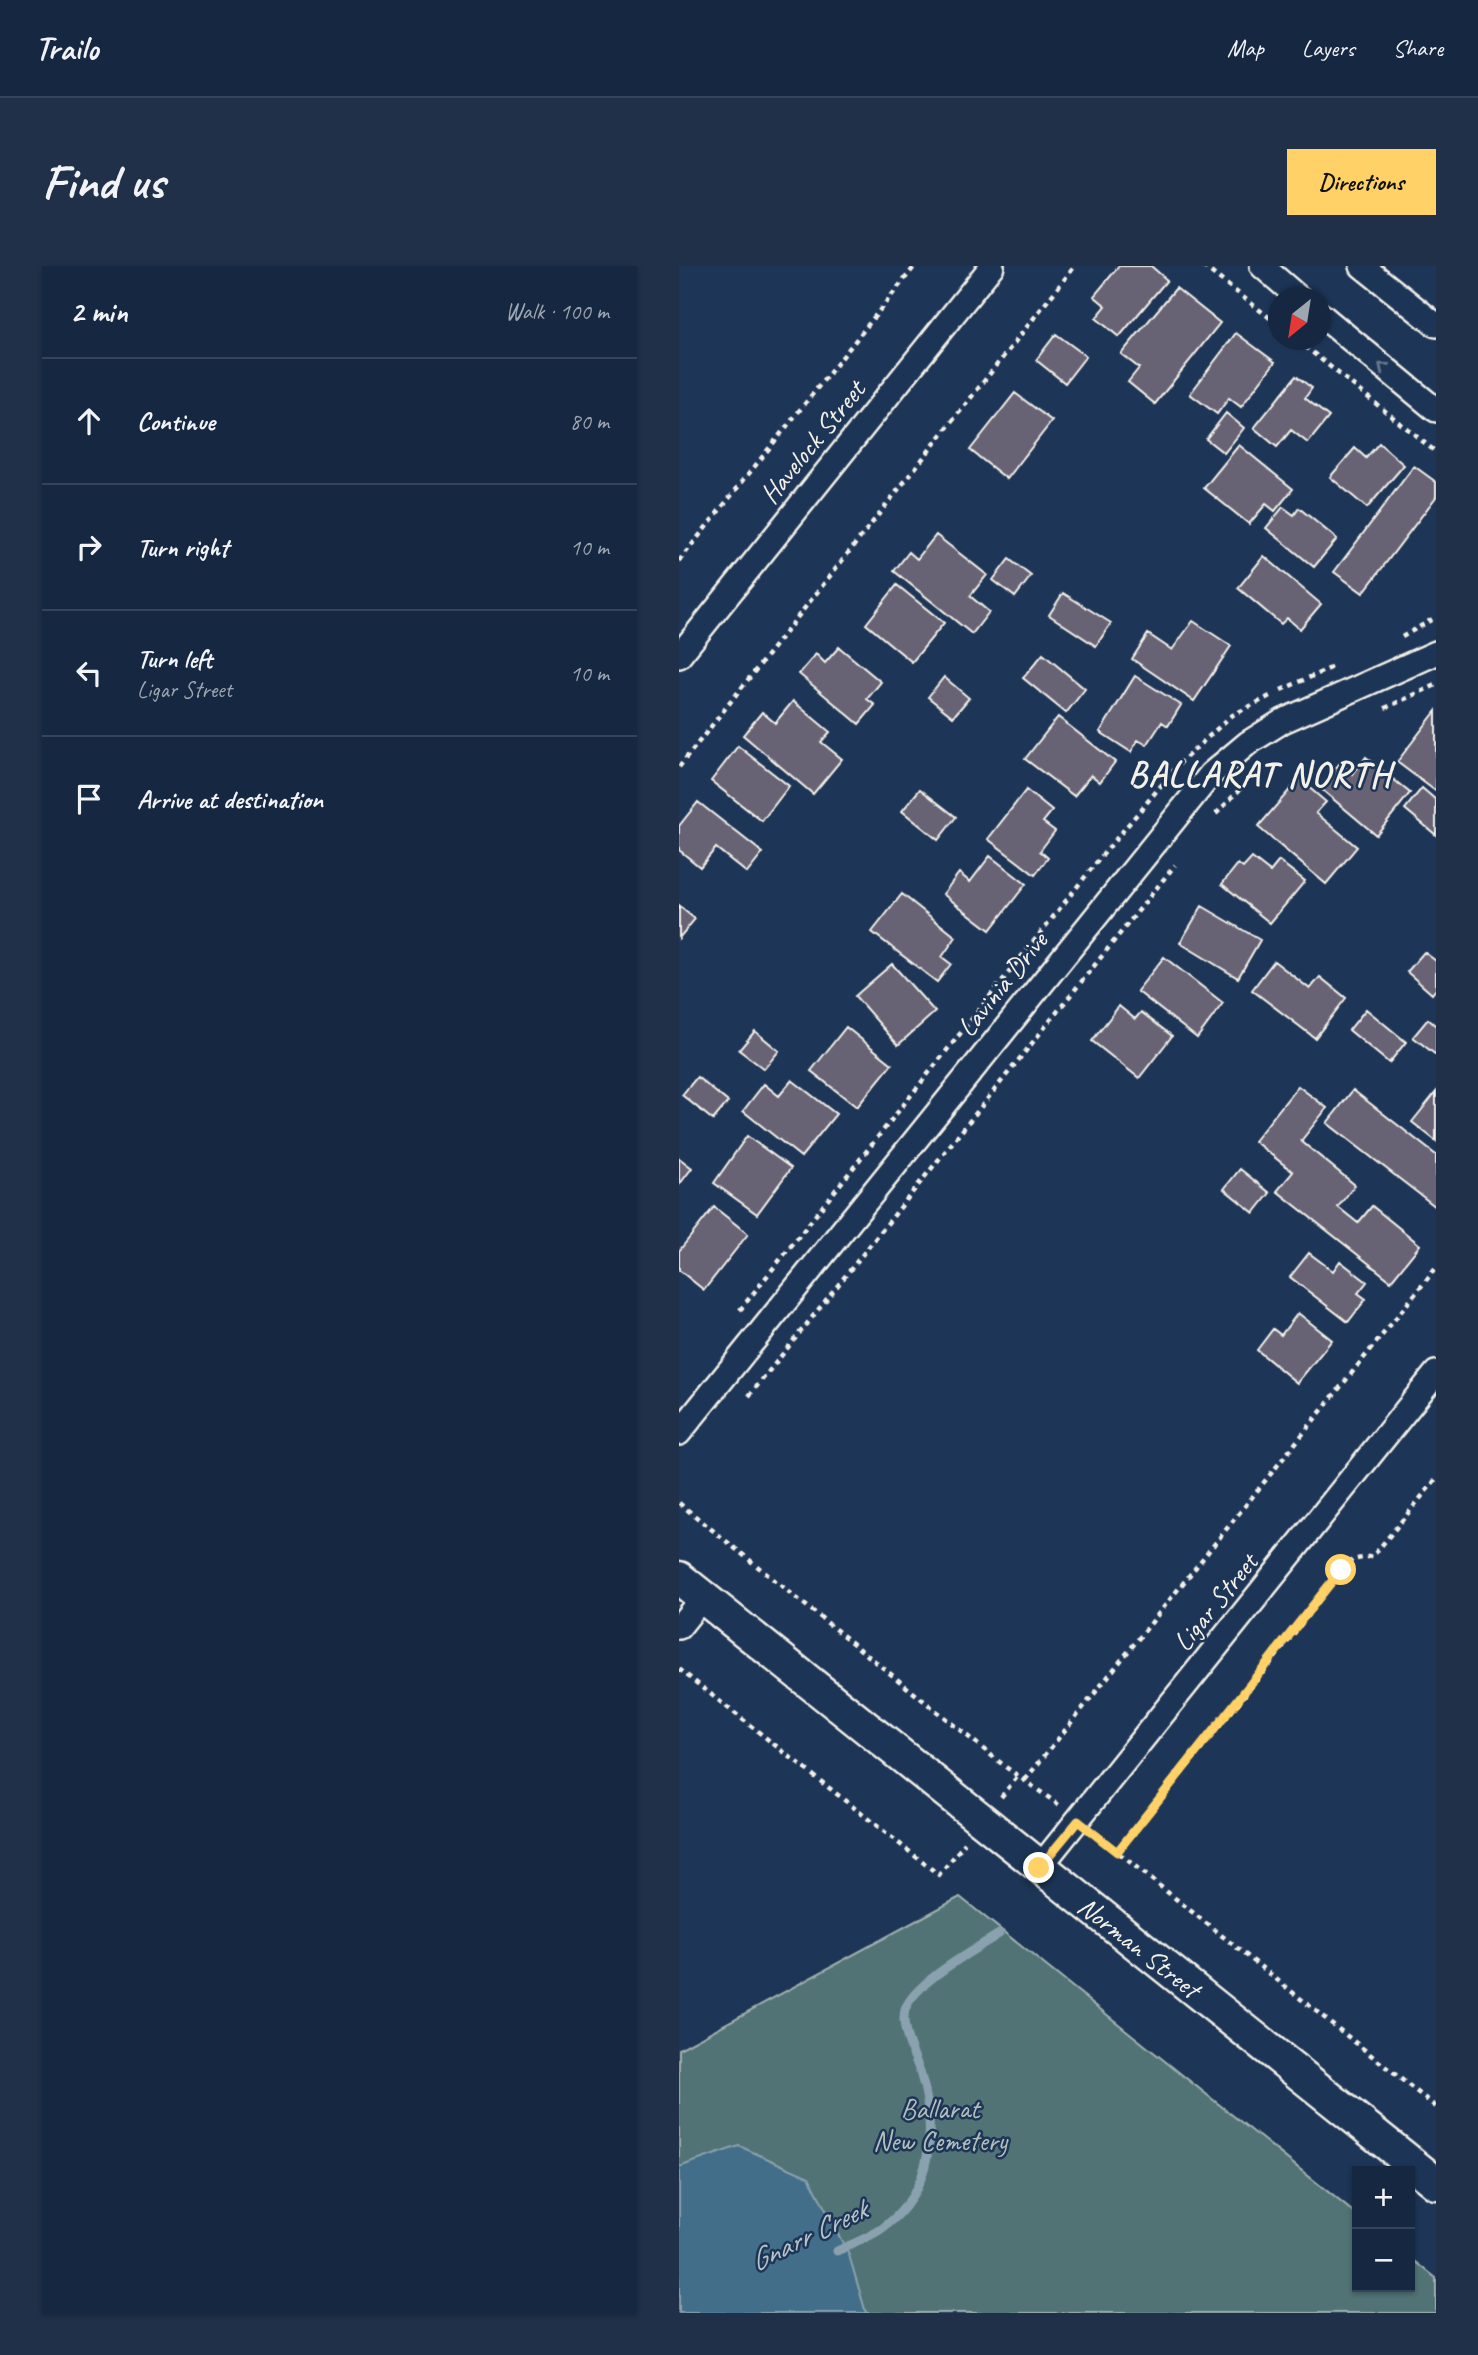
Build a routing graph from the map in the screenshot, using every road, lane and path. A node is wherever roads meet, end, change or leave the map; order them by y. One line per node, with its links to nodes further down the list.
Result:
1 (915, 266): 14 (path)
2 (992, 266): 16 (street, Havelock Street)
3 (1075, 266): 19 (path)
4 (1203, 266): 8 (path)
5 (1262, 266): 7 (street)
6 (1362, 266): 10 (street)
7 (1286, 287)
8 (1268, 316)
9 (1331, 323): 12 (street, one-way to 9)
10 (1436, 324)
11 (1309, 350): 13 (path)
12 (1436, 410)
13 (1436, 452)
14 (679, 561)
15 (1436, 653): 26 (street, Lavinia Drive)
16 (679, 656)
17 (1436, 685): 18 (path)
18 (1380, 710)
19 (679, 767)
20 (1256, 772): 21 (path)
21 (1209, 821)
22 (1176, 863): 25 (path)
23 (1436, 1268): 33 (path)
24 (1436, 1373): 34 (street, Ligar Street)
25 (749, 1396)
26 (679, 1433)
27 (1436, 1479): 36 (path)
28 (679, 1503): 32 (path)
29 (691, 1588): 30 (street); 35 (street, Norman Street)
30 (679, 1627)
31 (680, 1673): 35 (path)
32 (1018, 1776): 33 (path); 35 (path)
33 (1025, 1780): 34 (path)
34 (1078, 1821): 36 (path); 37 (street, Ligar Street)
35 (981, 1822): 37 (street, Norman Street)
36 (1117, 1852): 38 (path)
37 (1039, 1868): 39 (street, Norman Street)
38 (1436, 2107)
39 (1436, 2183)

